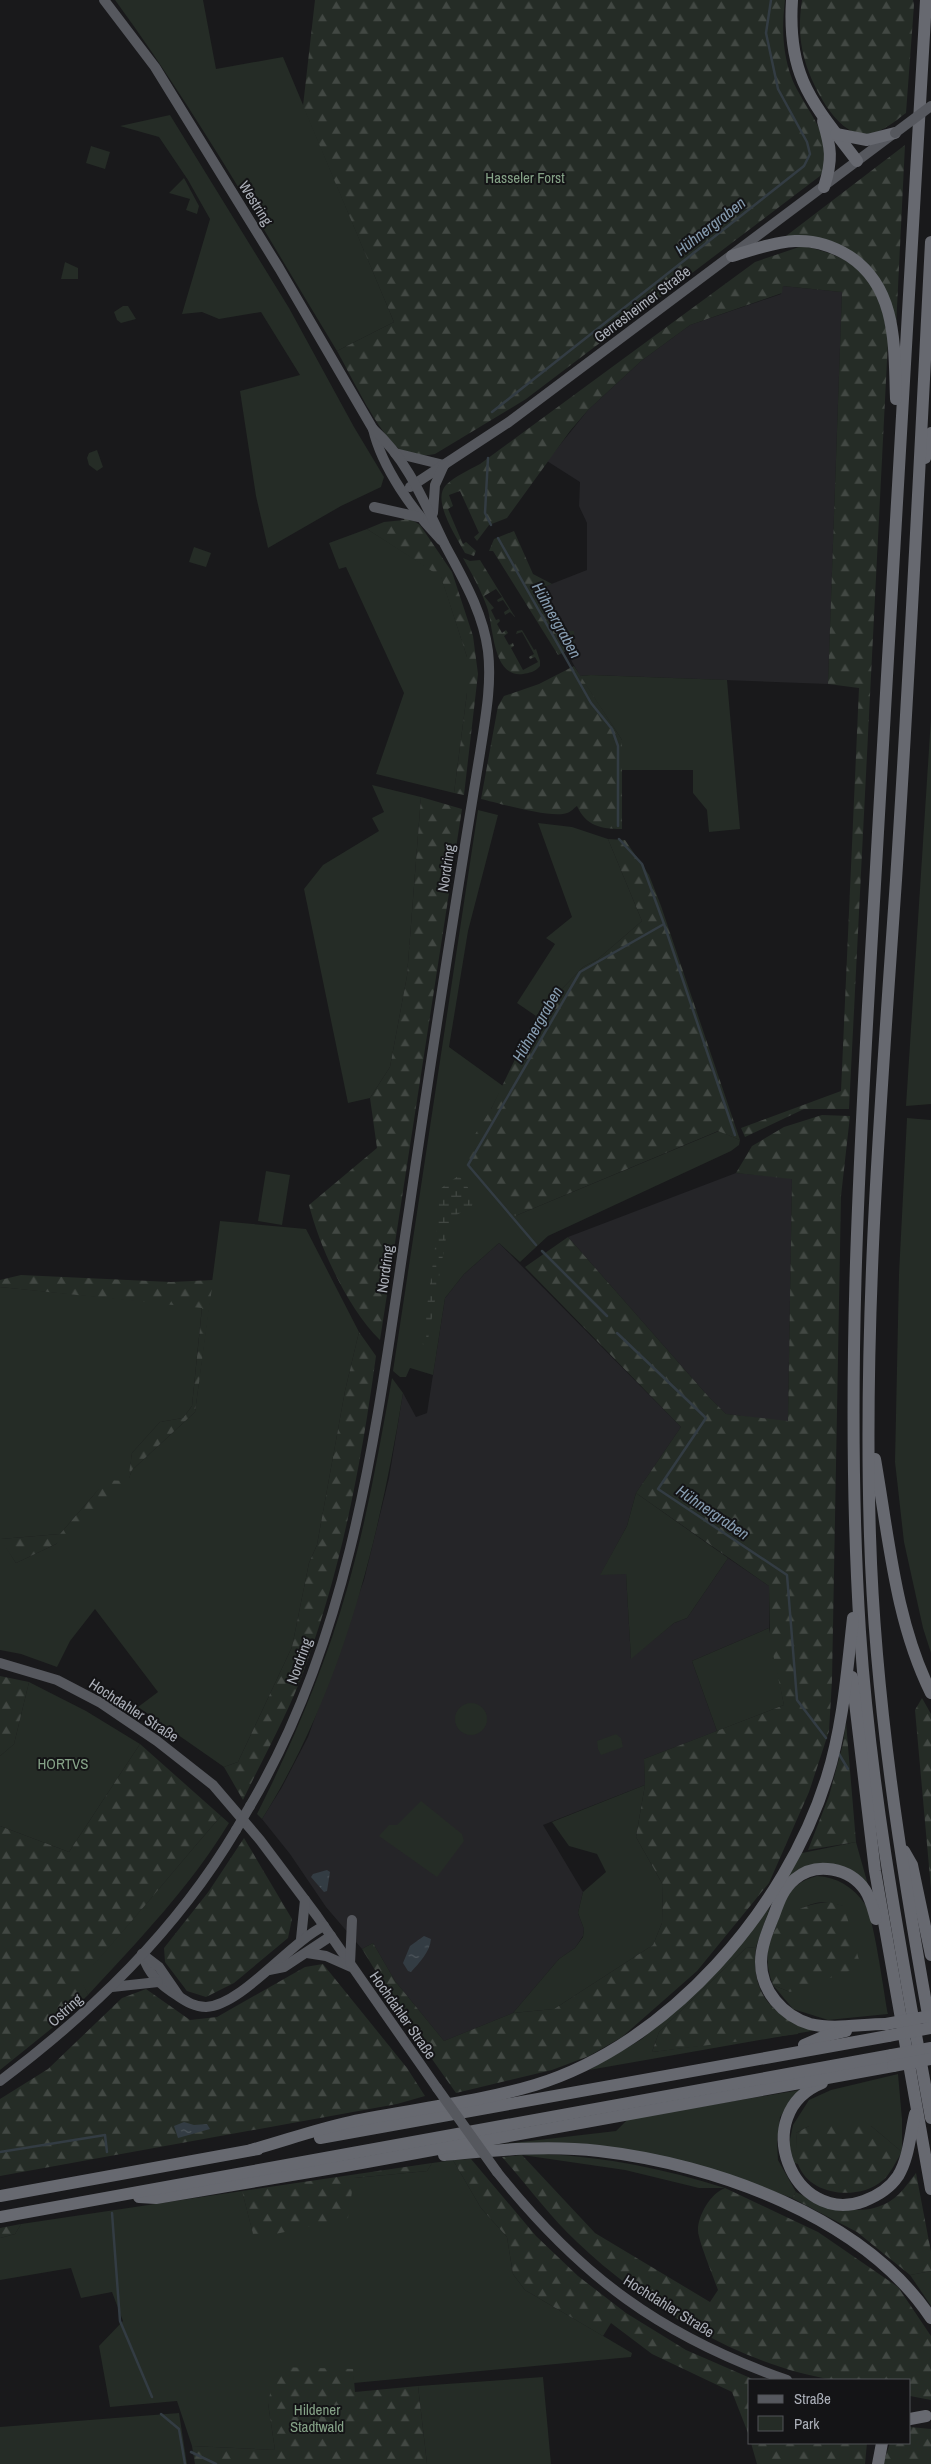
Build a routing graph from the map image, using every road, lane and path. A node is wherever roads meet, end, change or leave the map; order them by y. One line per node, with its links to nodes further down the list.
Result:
1 (104, 0): 14 (main road, Westring)
2 (792, 0): 7 (highway)
3 (918, 0): 5 (highway)
4 (926, 0): 5 (highway)
5 (924, 20): 17 (highway)
6 (931, 106): 8 (main road, Gerresheimer Straße, bridge)
7 (821, 113): 9 (highway); 11 (highway)
8 (895, 133): 9 (highway); 10 (main road, Gerresheimer Straße)
9 (836, 134): 10 (highway)
10 (857, 161): 11 (main road, Gerresheimer Straße)
11 (824, 187): 13 (main road, Gerresheimer Straße)
12 (931, 242): 20 (highway)
13 (732, 256): 17 (highway); 18 (main road, Gerresheimer Straße)
14 (373, 429): 16 (main road, Westring); 21 (main road, Westring)
15 (931, 433): 20 (highway)
16 (395, 453): 18 (main road); 19 (main road, Westring)
17 (900, 463): 27 (highway)
18 (444, 465): 19 (main road, Gerresheimer Straße); 23 (main road)
19 (415, 484): 21 (main road, Gerresheimer Straße); 23 (main road, Nordring)
20 (917, 490): 26 (highway)
21 (403, 491): 24 (main road, Nordring)
22 (374, 507): 24 (main road)
23 (433, 516): 25 (main road, Nordring)
24 (419, 517): 25 (main road, Nordring)
25 (445, 544): 38 (main road, Nordring, bridge)
26 (868, 1420): 30 (highway); 31 (highway)
27 (858, 1582): 28 (highway); 55 (highway)
28 (850, 1650): 40 (highway); 56 (highway)
29 (0, 1663): 32 (main road, Hochdahler Straße)
30 (931, 1693)
31 (900, 1842): 39 (highway); 47 (highway)
32 (305, 1900): 34 (main road, Hochdahler Straße); 36 (main road)
33 (352, 1920): 41 (main road)
34 (324, 1926): 35 (main road, Hochdahler Straße); 36 (main road)
35 (331, 1936): 37 (main road); 41 (main road, Hochdahler Straße)
36 (301, 1939): 42 (main road)
37 (307, 1953): 41 (main road); 42 (main road)
38 (142, 1954): 43 (main road); 44 (main road, Ostring); 45 (main road)
39 (931, 1954)
40 (890, 1959): 48 (highway); 54 (highway)
41 (350, 1966): 63 (main road, Hochdahler Straße, bridge)
42 (269, 1970): 45 (main road)
43 (158, 1982): 44 (main road); 45 (main road)
44 (112, 1987): 53 (main road, Ostring)
45 (179, 1996)
46 (931, 2016): 48 (highway, bridge)
47 (931, 2029): 48 (highway, bridge)
48 (887, 2030): 56 (highway)
49 (931, 2048): 51 (highway, bridge)
50 (931, 2059): 51 (highway, bridge)
51 (892, 2061): 52 (highway); 59 (highway)
52 (840, 2076): 54 (highway); 57 (highway)
53 (0, 2081)
54 (916, 2106): 58 (highway)
55 (931, 2118)
56 (251, 2150): 60 (highway)
57 (345, 2166): 59 (highway); 62 (highway)
58 (931, 2189)
59 (116, 2195): 61 (highway)
60 (0, 2196)
61 (0, 2217)
62 (931, 2318)
63 (784, 2379)
64 (911, 2412): 65 (main road)
65 (929, 2416): 66 (highway)
66 (911, 2419)
67 (878, 2447): 68 (highway)
68 (871, 2464)

